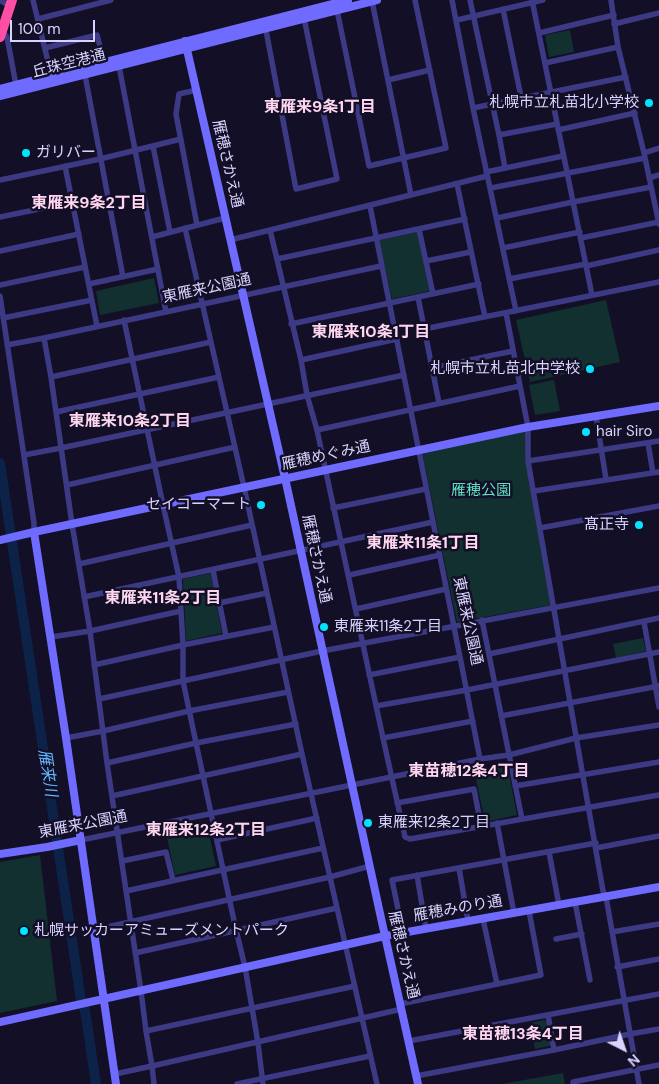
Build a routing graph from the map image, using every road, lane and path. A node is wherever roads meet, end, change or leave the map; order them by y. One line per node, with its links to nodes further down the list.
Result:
1 (33, 0): 18 (street)
2 (111, 0): 18 (street)
3 (348, 0): 21 (street, 丘珠空港通)
4 (415, 0): 30 (street)
5 (452, 0): 19 (street)
6 (470, 0): 16 (street)
7 (543, 0): 10 (street)
8 (611, 0): 15 (street)
9 (374, 1): 13 (street, 丘珠空港通); 34 (street)
10 (532, 1): 12 (street); 23 (street)
11 (5, 2): 22 (highway)
12 (502, 9): 16 (street); 40 (street)
13 (337, 10): 17 (street, 丘珠空港通); 55 (street)
14 (659, 13): 20 (street)
15 (614, 15): 20 (street); 23 (street)
16 (473, 16): 19 (street); 42 (street)
17 (304, 18): 21 (street, 丘珠空港通); 41 (street)
18 (38, 19): 26 (street)
19 (457, 20): 43 (street)
20 (614, 24): 25 (street)
21 (265, 25): 24 (street, 丘珠空港通); 44 (street)
22 (1, 30): 35 (street)
23 (539, 33): 27 (street)
24 (186, 44): 28 (street, 丘珠空港通); 29 (street, 丘珠空港通); 37 (street, 雁穂さかえ通)
25 (618, 47): 27 (street); 32 (street)
26 (45, 48): 28 (street); 33 (street)
27 (545, 63): 38 (street)
28 (105, 66): 29 (street, 丘珠空港通); 31 (street, 丘珠空港通); 33 (street, 丘珠空港通)
29 (119, 66): 51 (street)
30 (430, 70): 34 (street); 55 (street)
31 (85, 75): 33 (street, 丘珠空港通); 54 (street)
32 (626, 77): 38 (street); 45 (street)
33 (53, 79): 35 (street, 丘珠空港通); 39 (street, 丘珠空港通)
34 (388, 80): 55 (street)
35 (16, 85): 36 (street, 丘珠空港通)
36 (0, 89)
37 (197, 90): 48 (street); 71 (street, 雁穂さかえ通)
38 (550, 92): 40 (street); 46 (street)
39 (0, 96)
40 (522, 97): 42 (street)
41 (320, 101): 44 (street); 44 (street)
42 (492, 104): 43 (street); 47 (street)
43 (473, 108): 59 (street)
44 (282, 112)
45 (634, 113): 46 (street); 52 (street)
46 (558, 127): 47 (street); 53 (street)
47 (499, 136): 57 (street)
48 (180, 139): 49 (street); 75 (street)
49 (153, 146): 51 (street); 79 (street)
50 (659, 148): 52 (street)
51 (135, 150): 54 (street); 82 (street)
52 (645, 155): 58 (street); 61 (street)
53 (563, 156): 57 (street); 58 (street)
54 (100, 159): 56 (street); 95 (street)
55 (404, 159): 66 (street)
56 (65, 166): 62 (street); 67 (street)
57 (505, 168): 59 (street)
58 (567, 172): 65 (street); 68 (street)
59 (487, 174): 63 (street); 65 (street)
60 (659, 175): 61 (street)
61 (649, 178): 64 (street)
62 (0, 180)
63 (457, 184): 66 (street); 73 (street)
64 (651, 187): 68 (street); 74 (street)
65 (490, 188): 72 (street)
66 (411, 195): 69 (street)
67 (73, 202): 70 (street); 80 (street)
68 (573, 202): 72 (street); 81 (street)
69 (370, 206): 78 (street); 83 (street)
70 (0, 217)
71 (225, 218): 75 (street); 84 (street, 雁穂さかえ通)
72 (497, 218): 85 (street)
73 (465, 219): 77 (street); 88 (street)
74 (659, 223): 81 (street)
75 (197, 225): 76 (street)
76 (185, 228): 79 (street); 109 (street)
77 (419, 229): 83 (street); 90 (street)
78 (270, 230): 84 (street); 89 (street)
79 (170, 232): 82 (street)
80 (79, 234): 87 (street); 93 (street)
81 (580, 235): 85 (street); 91 (street)
82 (152, 237): 94 (street)
83 (376, 238): 89 (street); 92 (street)
84 (230, 240): 103 (street, 雁穂さかえ通)
85 (504, 248): 96 (street)
86 (659, 250): 91 (street)
87 (0, 251)
88 (471, 252): 90 (street); 99 (street)
89 (277, 260): 101 (street)
90 (426, 261): 102 (street)
91 (586, 265): 96 (street); 104 (street)
92 (381, 266): 101 (street, 東雁来公園通); 108 (street, 東雁来公園通)
93 (85, 267): 98 (street); 100 (street)
94 (158, 269): 95 (street); 111 (street)
95 (123, 277): 98 (street)
96 (509, 279): 110 (street)
97 (659, 282): 104 (street)
98 (88, 284): 107 (street)
99 (479, 284): 102 (street); 113 (street)
100 (0, 285)
101 (283, 287): 103 (street, 東雁来公園通); 116 (street)
102 (432, 294): 106 (street)
103 (243, 295): 109 (street, 東雁来公園通); 134 (street, 雁穂さかえ通)
104 (592, 295): 110 (street)
105 (0, 296): 114 (street)
106 (418, 297): 108 (street); 118 (street)
107 (92, 300): 114 (street); 117 (street)
108 (389, 303): 116 (street); 120 (street, 東雁来公園通)
109 (202, 304): 111 (street, 東雁来公園通); 121 (street)
110 (516, 311): 112 (street)
111 (166, 312): 115 (street, 東雁来公園通)
112 (506, 313): 113 (street); 123 (street)
113 (485, 317): 118 (street)
114 (3, 318): 122 (street)
115 (124, 320): 117 (street, 東雁来公園通); 124 (street)
116 (291, 324): 125 (street)
117 (97, 326): 119 (street, 東雁来公園通)
118 (424, 329): 126 (street)
119 (44, 338): 122 (street, 東雁来公園通); 128 (street)
120 (397, 339): 125 (street); 127 (street, 東雁来公園通)
121 (211, 342): 124 (street); 129 (street)
122 (7, 345): 149 (street)
123 (513, 351): 126 (street); 130 (street)
124 (132, 359): 128 (street); 131 (street)
125 (300, 360): 132 (street)
126 (432, 368): 133 (street)
127 (404, 375): 132 (street); 136 (street, 東雁来公園通)
128 (51, 377): 137 (street)
129 (219, 377): 131 (street); 138 (street)
130 (520, 386): 133 (street); 140 (street)
131 (139, 394): 137 (street); 141 (street)
132 (308, 395): 134 (street); 142 (street)
133 (439, 403): 136 (street)
134 (267, 404): 138 (street); 154 (street, 雁穂さかえ通)
135 (659, 406): 139 (street, 雁穂めぐみ通)
136 (410, 409): 142 (street); 148 (street, 東雁来公園通)
137 (56, 412): 145 (street)
138 (227, 412): 141 (street); 146 (street)
139 (596, 416): 140 (street, 雁穂めぐみ通); 147 (street)
140 (528, 428): 148 (street, 雁穂めぐみ通); 150 (street)
141 (147, 430): 145 (street); 151 (street)
142 (317, 430): 152 (street)
143 (659, 441): 144 (street)
144 (648, 443): 147 (street); 153 (street)
145 (62, 448): 149 (street); 156 (street)
146 (235, 448): 151 (street); 157 (street)
147 (602, 449): 150 (street); 155 (street)
148 (419, 451): 152 (street, 雁穂めぐみ通); 158 (street, 東雁来公園通)
149 (24, 454): 167 (street)
150 (528, 461): 159 (street)
151 (154, 465): 156 (street); 160 (street)
152 (325, 470): 154 (street, 雁穂めぐみ通); 162 (street)
153 (656, 472): 155 (street)
154 (285, 478): 157 (street, 雁穂めぐみ通); 171 (street, 雁穂さかえ通)
155 (606, 480): 159 (street)
156 (67, 485): 164 (street)
157 (244, 487): 160 (street, 雁穂めぐみ通); 165 (street)
158 (426, 488): 162 (street); 163 (street, 東雁来公園通)
159 (534, 491): 166 (street)
160 (162, 504): 164 (street, 雁穂めぐみ通); 170 (street)
161 (659, 506): 166 (street)
162 (333, 508): 169 (street)
163 (433, 522): 169 (street); 172 (street, 東雁来公園通)
164 (72, 524): 167 (street, 雁穂めぐみ通); 174 (street)
165 (252, 526): 170 (street); 173 (street)
166 (540, 528): 183 (street)
167 (34, 532): 168 (street, 雁穂めぐみ通); 193 (street)
168 (0, 540)
169 (340, 542): 171 (street); 176 (street)
170 (171, 543): 174 (street); 177 (street)
171 (300, 550): 173 (street); 197 (street, 雁穂さかえ通)
172 (440, 555): 176 (street); 179 (street, 東雁来公園通)
173 (260, 559): 175 (street); 180 (street)
174 (79, 564): 181 (street)
175 (213, 570): 177 (street); 182 (street)
176 (348, 575): 184 (street)
177 (179, 577): 181 (street); 185 (street)
178 (659, 588): 183 (street)
179 (446, 590): 184 (street); 189 (street, 東雁来公園通)
180 (267, 593): 182 (street); 190 (street)
181 (84, 597): 191 (street)
182 (220, 603): 192 (street)
183 (554, 607): 187 (street); 194 (street)
184 (356, 609): 195 (street)
185 (181, 611): 191 (street); 196 (street)
186 (659, 618): 188 (street)
187 (482, 620): 189 (street); 199 (street)
188 (644, 622): 194 (street); 200 (street)
189 (454, 626): 195 (street); 201 (street, 東雁来公園通)
190 (274, 627): 192 (street); 202 (street)
191 (90, 630): 193 (street); 203 (street)
192 (226, 636): 196 (street)
193 (50, 638): 221 (street)
194 (559, 640): 199 (street); 204 (street)
195 (362, 644): 197 (street); 205 (street)
196 (183, 645): 203 (street); 206 (street)
197 (322, 651): 202 (street); 233 (street, 雁穂さかえ通)
198 (659, 652): 200 (street)
199 (489, 654): 207 (street)
200 (650, 654): 204 (street); 208 (street)
201 (460, 657): 205 (street); 209 (street, 東雁来公園通)
202 (281, 660): 206 (street); 210 (street)
203 (94, 665): 211 (street)
204 (565, 670): 207 (street); 212 (street)
205 (369, 675): 213 (street)
206 (184, 680): 211 (street); 215 (street)
207 (495, 684): 209 (street); 216 (street)
208 (657, 687): 212 (street); 214 (street)
209 (467, 690): 213 (street); 217 (street, 東雁来公園通)
210 (288, 692): 215 (street); 218 (street)
211 (99, 699): 220 (street)
212 (570, 703): 216 (street); 223 (street)
213 (376, 706): 222 (street)
214 (659, 707)
215 (189, 711): 220 (street); 224 (street)
216 (501, 716): 226 (street)
217 (473, 722): 222 (street); 227 (street, 東雁来公園通)
218 (296, 724): 224 (street); 225 (street)
219 (659, 725): 223 (street)
220 (103, 731): 221 (street); 229 (street)
221 (66, 738): 247 (street)
222 (383, 738): 232 (street)
223 (576, 738): 226 (street); 230 (street)
224 (196, 743): 229 (street); 231 (street)
225 (302, 754): 231 (street); 235 (street)
226 (509, 755): 227 (street); 234 (street)
227 (480, 759): 232 (street, 東雁来公園通)
228 (659, 762): 230 (street)
229 (107, 763): 237 (street)
230 (584, 775): 234 (street); 239 (street)
231 (203, 776): 237 (street); 240 (street)
232 (391, 777): 233 (street, 東雁来公園通); 238 (street)
233 (352, 785): 235 (street, 東雁来公園通); 255 (street, 雁穂さかえ通)
234 (515, 786): 242 (street)
235 (311, 793): 240 (street, 東雁来公園通); 241 (street)
236 (659, 795): 239 (street)
237 (112, 796): 245 (street)
238 (397, 803): 244 (street); 244 (street)
239 (589, 807): 242 (street); 249 (street)
240 (211, 813): 245 (street, 東雁来公園通); 248 (street)
241 (317, 818): 248 (street); 250 (street)
242 (522, 819): 243 (street)
243 (497, 823): 244 (street); 253 (street)
244 (481, 826)
245 (118, 832): 247 (street, 東雁来公園通); 254 (street)
246 (659, 836): 249 (street)
247 (81, 840): 252 (street, 東雁来公園通); 275 (street)
248 (217, 840): 257 (street)
249 (596, 846): 251 (street); 263 (street)
250 (323, 848): 257 (street); 259 (street)
251 (549, 852): 253 (street); 266 (street)
252 (0, 854)
253 (504, 860): 256 (street); 269 (street)
254 (122, 861): 260 (street); 262 (street)
255 (370, 866): 259 (street); 280 (street, 雁穂さかえ通)
256 (458, 868): 258 (street); 272 (street)
257 (223, 870): 260 (street); 264 (street)
258 (417, 875): 274 (street); 278 (street)
259 (330, 877): 264 (street); 267 (street)
260 (173, 880): 262 (street)
261 (659, 887): 263 (street, 雁穂みのり通)
262 (126, 891): 271 (street)
263 (606, 897): 265 (street, 雁穂みのり通); 277 (street)
264 (229, 899): 271 (street); 276 (street)
265 (576, 902): 266 (street, 雁穂みのり通); 279 (street)
266 (559, 906): 268 (street, 雁穂みのり通)
267 (337, 908): 276 (street); 282 (street)
268 (529, 911): 269 (street, 雁穂みのり通); 288 (street)
269 (514, 913): 270 (street, 雁穂みのり通)
270 (483, 919): 272 (street, 雁穂みのり通); 288 (street)
271 (130, 921): 275 (street); 283 (street)
272 (468, 921): 274 (street, 雁穂みのり通)
273 (659, 924): 277 (street)
274 (426, 929): 278 (street, 雁穂みのり通)
275 (94, 930): 292 (street)
276 (236, 930): 283 (street); 285 (street)
277 (612, 932): 286 (street)
278 (403, 933): 280 (street, 雁穂みのり通)
279 (582, 934): 281 (street); 287 (street)
280 (385, 936): 282 (street, 雁穂みのり通); 294 (street, 雁穂さかえ通)
281 (556, 939)
282 (344, 945): 285 (street, 雁穂みのり通); 289 (street)
283 (135, 953): 290 (street)
284 (659, 960): 286 (street)
285 (245, 967): 290 (street, 雁穂みのり通); 295 (street)
286 (618, 967): 293 (street)
287 (590, 980)
288 (497, 984): 294 (street)
289 (354, 986): 295 (street); 297 (street)
290 (141, 991): 292 (street, 雁穂みのり通); 300 (street)
291 (659, 994): 293 (street)
292 (104, 999): 298 (street, 雁穂みのり通); 309 (street)
293 (624, 1001): 296 (street); 301 (street)
294 (401, 1006): 297 (street); 302 (street, 雁穂さかえ通)
295 (252, 1008): 300 (street); 303 (street)
296 (548, 1015): 302 (street); 304 (street)
297 (362, 1018): 303 (street); 305 (street)
298 (0, 1022)
299 (659, 1029): 301 (street)
300 (146, 1031): 307 (street)
301 (630, 1034): 304 (street); 308 (street)
302 (409, 1041): 311 (street, 雁穂さかえ通)
303 (258, 1042): 307 (street); 312 (street)
304 (554, 1050): 311 (street)
305 (370, 1056): 312 (street); 316 (street)
306 (659, 1065): 308 (street)
307 (152, 1066): 309 (street); 314 (street)
308 (636, 1069): 310 (street); 319 (street)
309 (115, 1074): 313 (street)
310 (601, 1076): 317 (street); 318 (street)
311 (417, 1080)
312 (262, 1081): 315 (street)
313 (116, 1084)
314 (154, 1084)
315 (237, 1084)
316 (376, 1084)
317 (573, 1084)
318 (602, 1084)
319 (639, 1084)

